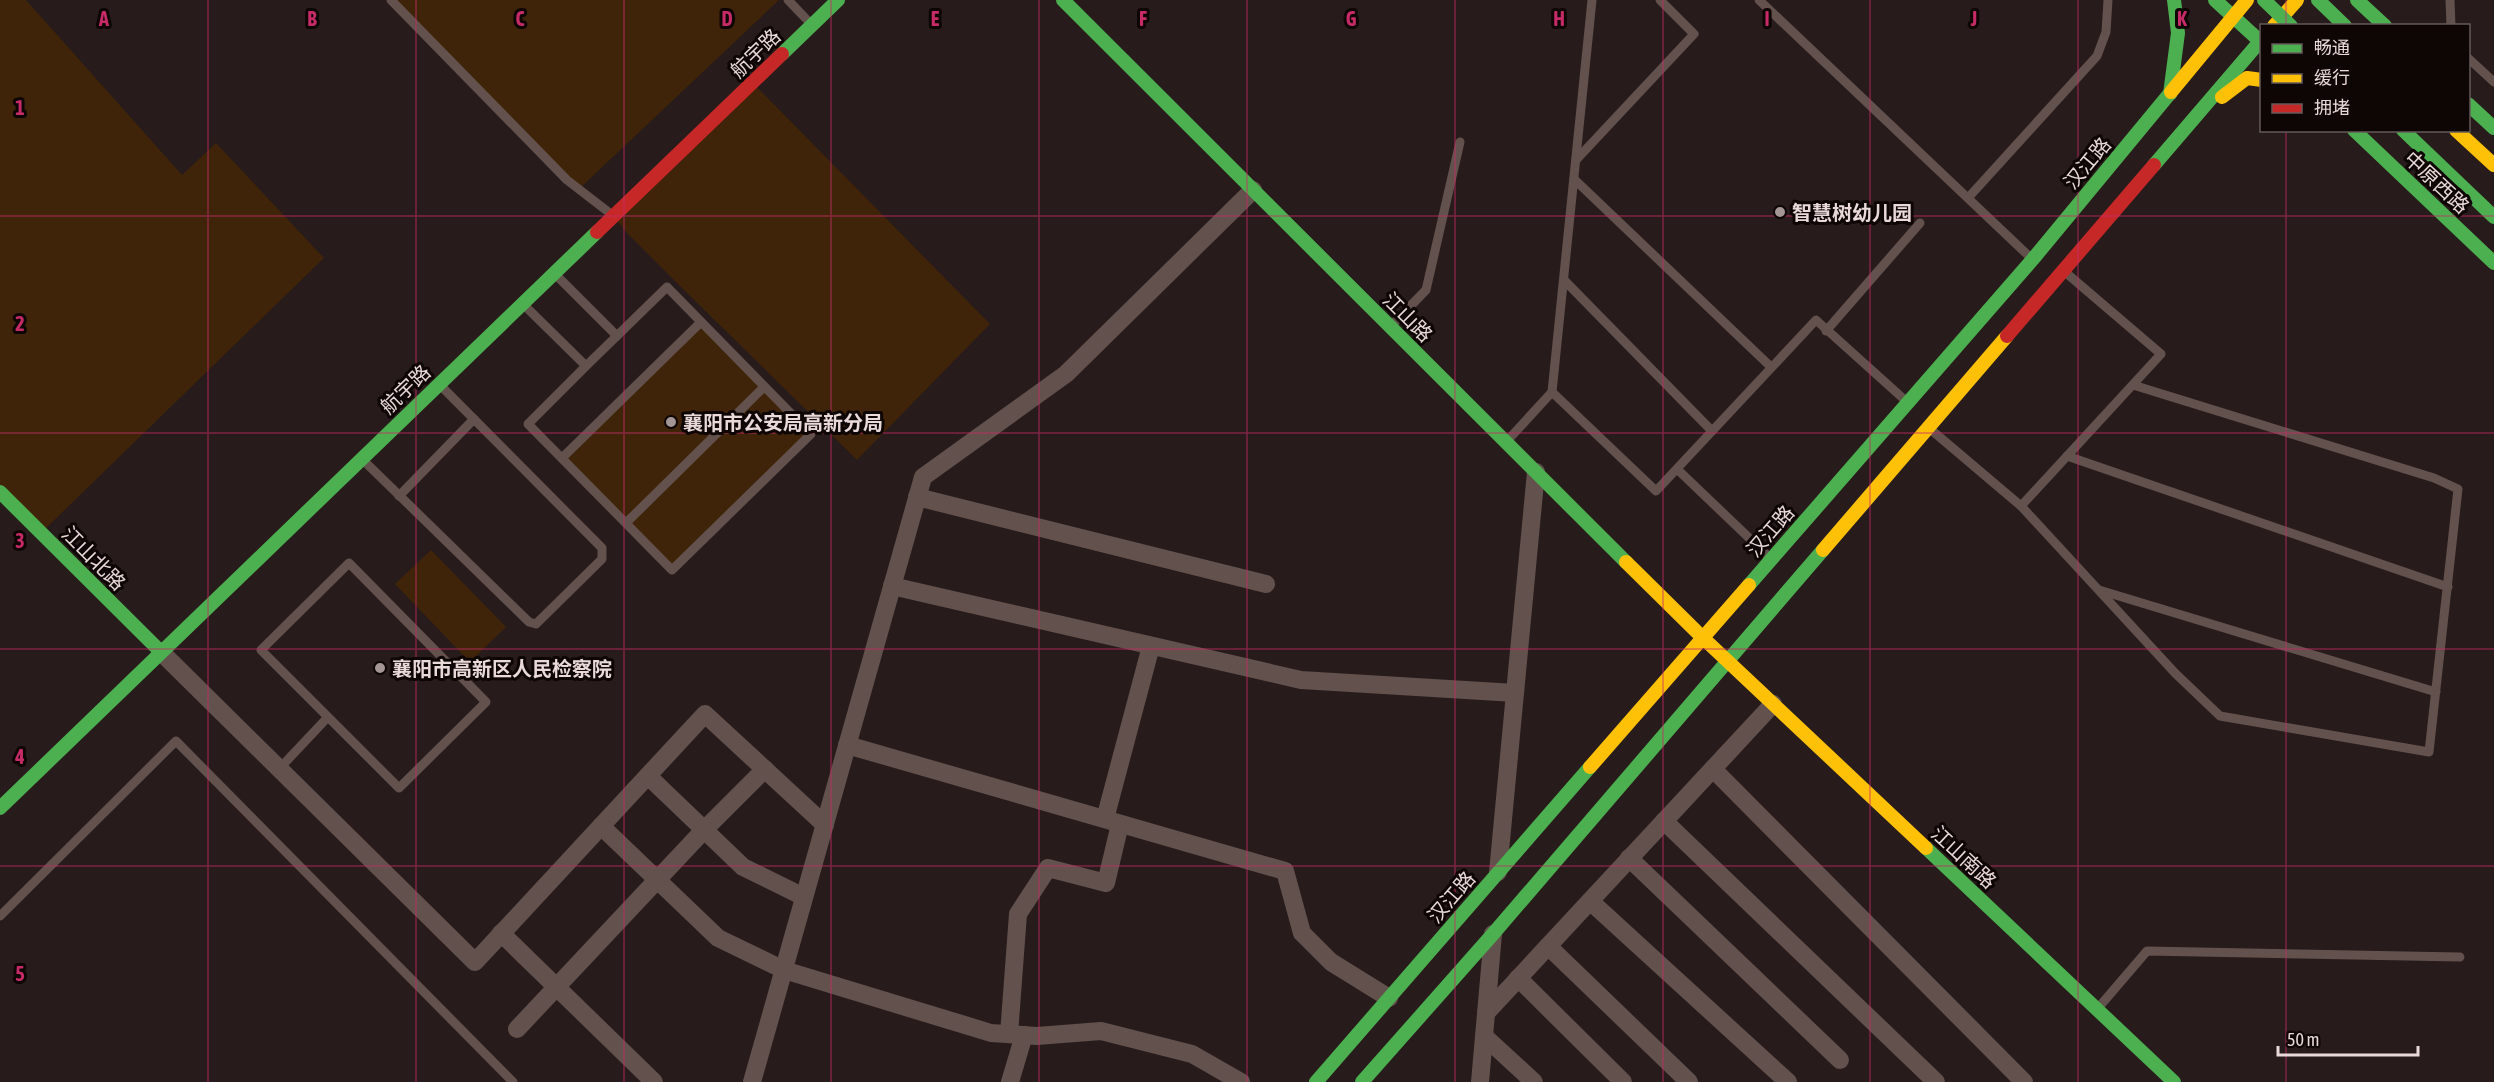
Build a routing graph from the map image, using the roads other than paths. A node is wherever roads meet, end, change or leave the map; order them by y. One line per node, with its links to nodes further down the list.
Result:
1 (391, 0): 46 (lane)
2 (788, 0): 27 (lane)
3 (838, 0): 27 (main road, 航宇路)
4 (1063, 0): 44 (main road, 江山路)
5 (1592, 0): 41 (lane)
6 (1660, 0): 41 (lane)
7 (1759, 0): 45 (lane)
8 (2108, 0): 45 (lane)
9 (2174, 0): 33 (main road)
10 (2215, 0): 18 (main road)
11 (2245, 0): 18 (main road, 汉江路); 19 (main road)
12 (2264, 0): 21 (main road, bridge)
13 (2297, 0): 20 (main road)
14 (2319, 0): 22 (main road)
15 (2377, 0): 25 (main road)
16 (2450, 0): 26 (lane)
17 (2352, 3): 23 (main road); 24 (main road)
18 (2233, 16): 28 (main road); 33 (main road, 汉江路)
19 (2270, 24)
20 (2274, 24)
21 (2289, 24)
22 (2343, 24)
23 (2363, 24)
24 (2382, 24)
25 (2384, 24)
26 (2451, 24)
27 (812, 25): 46 (main road, 航宇路)
28 (2260, 40)
29 (2260, 42): 35 (main road)
30 (2470, 58): 32 (lane)
31 (2260, 80): 35 (main road)
32 (2494, 82)
33 (2170, 94): 49 (main road, 汉江路)
34 (2470, 105): 36 (main road)
35 (2198, 114): 51 (main road)
36 (2494, 128)
37 (2356, 132): 50 (main road, 中原西路)
38 (2405, 132): 47 (main road)
39 (2458, 132): 42 (main road)
40 (1460, 142): 56 (lane)
41 (1576, 160): 43 (lane)
42 (2494, 165)
43 (1574, 178): 53 (lane); 60 (lane)
44 (1253, 190): 56 (main road, 江山路); 77 (street)
45 (1968, 198): 49 (lane)
46 (613, 216): 52 (main road, 航宇路)
47 (2494, 217)
48 (1920, 223): 57 (lane)
49 (2033, 260): 65 (main road, 汉江路)
50 (2494, 263)
51 (2063, 270): 62 (lane); 67 (main road)
52 (554, 273): 54 (main road, 航宇路); 58 (lane)
53 (1563, 280): 64 (lane); 68 (lane)
54 (522, 304): 59 (lane); 61 (main road, 航宇路)
55 (701, 322): 58 (lane); 63 (lane); 72 (lane)
56 (1390, 327): 69 (main road, 江山路)
57 (1826, 331): 60 (lane); 65 (lane)
58 (617, 336): 59 (lane)
59 (586, 366): 72 (lane)
60 (1771, 367): 68 (lane)
61 (439, 384): 66 (lane); 71 (main road, 航宇路)
62 (2133, 385): 70 (lane); 83 (lane)
63 (764, 387): 79 (lane); 79 (lane)
64 (1552, 392): 69 (lane); 73 (lane)
65 (1908, 402): 80 (main road, 汉江路)
66 (474, 419): 76 (lane); 76 (lane)
67 (1928, 427): 78 (lane); 88 (main road)
68 (1712, 431): 73 (lane)
69 (1506, 442): 74 (main road, 江山路)
70 (2067, 456): 78 (lane); 83 (lane)
71 (361, 458): 76 (lane); 87 (main road, 航宇路)
72 (562, 458): 79 (lane)
73 (1677, 468): 80 (lane)
74 (1536, 472): 85 (main road, 江山路); 90 (street)
75 (0, 492): 87 (main road, 江山北路)
76 (399, 496)
77 (917, 497): 81 (street); 82 (street)
78 (2021, 506): 84 (lane)
79 (626, 523)
80 (1771, 559): 85 (main road, 汉江路)
81 (1266, 584)
82 (892, 586): 86 (street); 93 (street)
83 (2448, 587): 89 (lane)
84 (2098, 589): 89 (lane); 89 (lane)
85 (1702, 637): 88 (main road, 江山路); 105 (main road, 汉江路)
86 (1151, 646): 90 (street); 100 (street)
87 (160, 651): 94 (street); 98 (main road, 航宇路)
88 (1727, 660): 91 (main road, 江山南路); 111 (main road)
89 (2436, 692)
90 (1515, 693): 105 (street)
91 (1773, 704): 96 (street); 118 (main road, 江山南路)
92 (328, 717): 92 (lane); 94 (lane)
93 (847, 745): 100 (street); 101 (street)
94 (279, 769): 110 (street)
95 (765, 769): 97 (street); 101 (street); 103 (street)
96 (1713, 769): 99 (street); 137 (street)
97 (648, 776): 102 (street); 103 (street)
98 (0, 808)
99 (1664, 821): 104 (street); 136 (street)
100 (1112, 822): 117 (street); 121 (street)
101 (825, 825): 107 (street)
102 (601, 826): 106 (street); 110 (street)
103 (704, 830): 106 (street); 107 (street)
104 (1629, 858): 108 (street); 123 (street)
105 (1498, 872): 117 (main road, 汉江路)
106 (658, 880): 114 (street); 116 (street)
107 (804, 897): 114 (street)
108 (1590, 901): 112 (street); 135 (street)
109 (0, 916): 124 (lane)
110 (501, 933): 116 (street)
111 (1493, 934): 119 (street); 130 (main road)
112 (1548, 946): 115 (street); 134 (street)
113 (2460, 957): 118 (lane)
114 (784, 970): 121 (street); 126 (street)
115 (1518, 978): 119 (street); 133 (street)
116 (556, 988): 120 (street); 125 (street)
117 (1389, 998): 129 (main road, 汉江路)
118 (2097, 1009): 138 (main road, 江山南路)
119 (1486, 1013): 122 (street)
120 (517, 1029)
121 (1016, 1035): 127 (street); 128 (street)
122 (1484, 1036): 131 (street); 132 (street)
123 (1840, 1060)
124 (513, 1082)
125 (654, 1082)
126 (752, 1082)
127 (1010, 1082)
128 (1241, 1082)
129 (1316, 1082)
130 (1362, 1082)
131 (1480, 1082)
132 (1534, 1082)
133 (1623, 1082)
134 (1689, 1082)
135 (1788, 1082)
136 (1936, 1082)
137 (2024, 1082)
138 (2174, 1082)

